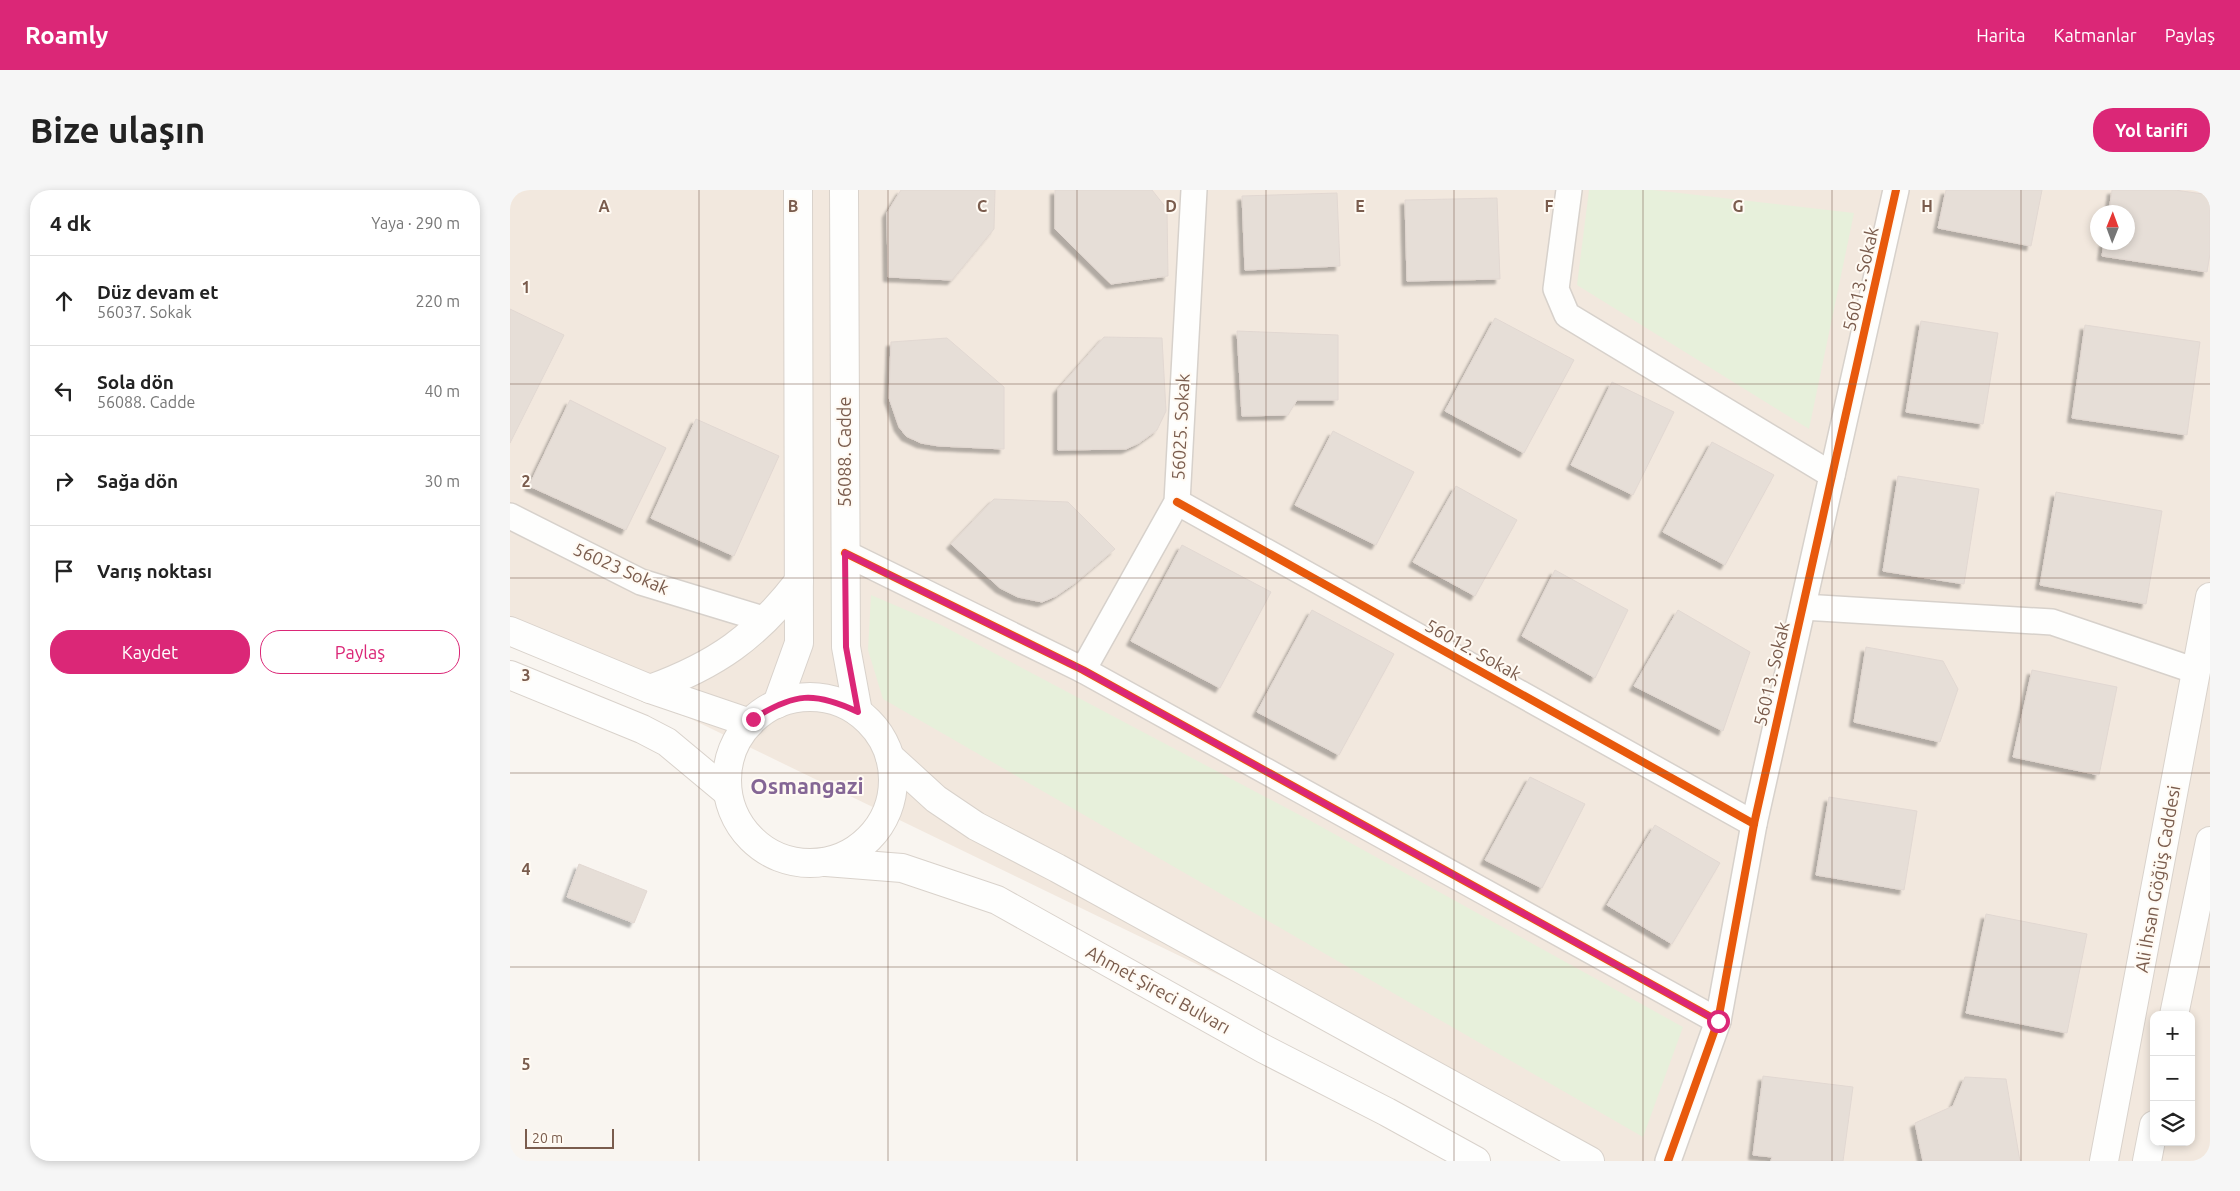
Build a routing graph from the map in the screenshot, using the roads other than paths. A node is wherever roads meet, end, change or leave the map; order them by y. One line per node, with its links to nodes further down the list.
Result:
1 (798, 190): 10 (main road)
2 (844, 190): 9 (main road, 56088. Cadde)
3 (1194, 190): 7 (street, 56025. Sokak)
4 (1569, 190): 6 (street)
5 (1896, 190): 6 (street, 56013. Sokak)
6 (1832, 475): 12 (street, 56013. Sokak)
7 (1177, 502): 15 (street, 56025. Sokak); 24 (street, 56012. Sokak)
8 (510, 516): 13 (street, 56023 Sokak)
9 (845, 553): 15 (street); 20 (main road, 56088. Cadde)
10 (799, 582): 13 (main road); 19 (main road)
11 (2210, 597): 16 (main road, Ali İhsan Göğüş Caddesi)
12 (1803, 607): 16 (street); 24 (street, 56013. Sokak)
13 (766, 620): 18 (main road)
14 (510, 631): 18 (main road)
15 (1083, 670): 28 (street)
16 (2196, 671): 34 (main road, Ali İhsan Göğüş Caddesi)
17 (510, 675): 23 (main road)
18 (650, 689): 21 (main road)
19 (777, 704): 20 (main road); 21 (main road)
20 (858, 712): 22 (main road)
21 (750, 723): 23 (main road)
22 (890, 757): 26 (main road); 32 (main road)
23 (727, 792): 26 (main road)
24 (1754, 824): 28 (street, 56013. Sokak)
25 (2210, 841): 27 (main road)
26 (826, 862): 31 (main road, Ahmet Şireci Bulvarı)
27 (2175, 1011)
28 (1718, 1021): 33 (street, 56013. Sokak)
29 (2150, 1146): 35 (main road)
30 (2158, 1146): 36 (main road)
31 (1476, 1161)
32 (1590, 1161)
33 (1668, 1161)
34 (2104, 1161)
35 (2147, 1161)
36 (2162, 1161)

